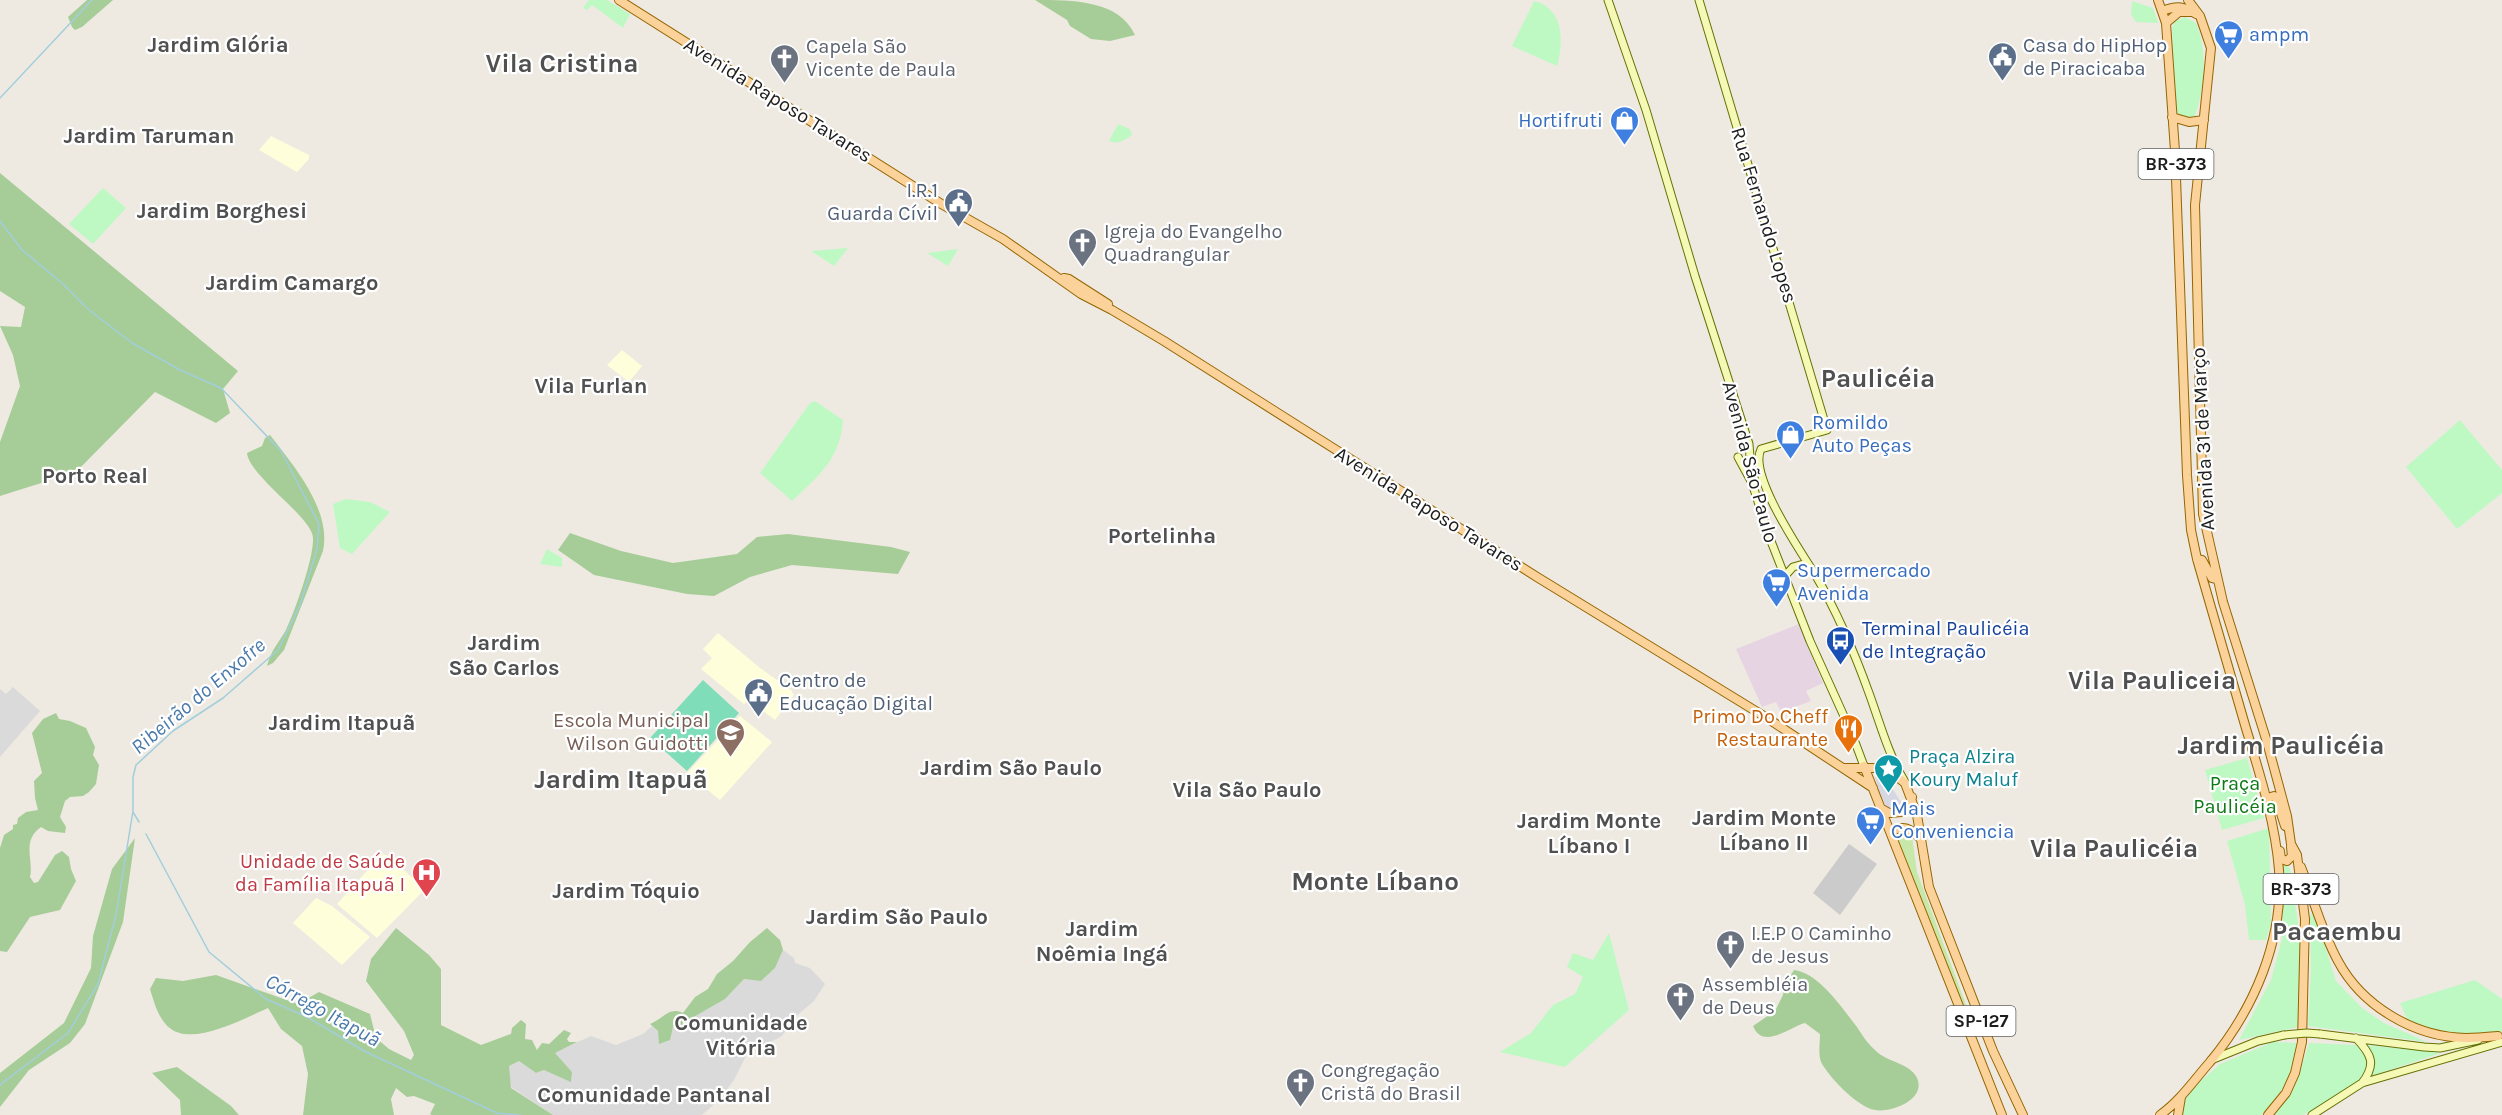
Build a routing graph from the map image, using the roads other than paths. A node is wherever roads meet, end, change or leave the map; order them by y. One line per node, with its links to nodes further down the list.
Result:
1 (619, 0): 23 (main road, Avenida Raposo Tavares)
2 (1608, 0): 11 (main road, Avenida São Paulo)
3 (1699, 0): 12 (main road, Rua Fernando Lopes)
4 (2158, 0): 6 (main road, Avenida 31 de Março / BR-373)
5 (2188, 0): 7 (main road, Avenida 31 de Março / BR-373)
6 (2162, 11): 7 (main road); 8 (main road, Avenida 31 de Março / BR-373)
7 (2196, 14): 8 (main road); 10 (main road, Avenida 31 de Março / BR-373)
8 (2166, 23): 9 (main road, Avenida 31 de Março / BR-373)
9 (2172, 117): 10 (main road); 15 (main road, Avenida 31 de Março / BR-373)
10 (2204, 120): 18 (main road, Avenida 31 de Março / BR-373)
11 (1749, 444): 12 (main road); 14 (main road, Avenida São Paulo / SP-127)
12 (1759, 450): 16 (main road, Avenida São Paulo / SP-127)
13 (1738, 457): 14 (main road)
14 (1752, 483): 17 (main road, Avenida São Paulo / SP-127)
15 (2197, 559): 18 (main road); 20 (main road, Avenida 31 de Março / BR-373)
16 (1807, 563): 17 (main road); 25 (main road, Avenida São Paulo / SP-127)
17 (1784, 577): 21 (main road, Avenida São Paulo / SP-127)
18 (2217, 579): 19 (main road, Avenida 31 de Março / BR-373)
19 (2223, 602): 20 (main road); 33 (main road, Avenida 31 de Março / BR-373)
20 (2210, 603): 28 (main road, Avenida 31 de Março / BR-373)
21 (1864, 766): 22 (main road); 23 (main road); 24 (main road, Avenida São Paulo / SP-127)
22 (1882, 767): 24 (main road); 25 (main road)
23 (1843, 768): 26 (main road, Avenida Raposo Tavares)
24 (1869, 778): 26 (main road, Avenida São Paulo / SP-127)
25 (1905, 783): 27 (main road, Avenida São Paulo / SP-127)
26 (1873, 788): 29 (main road, Avenida São Paulo / SP-127)
27 (1912, 797): 29 (main road); 32 (main road, Avenida São Paulo / SP-127)
28 (2266, 798): 30 (main road, Avenida 31 de Março / BR-373); 33 (main road)
29 (1882, 809): 31 (main road, Avenida São Paulo / SP-127)
30 (2272, 824): 33 (main road); 37 (main road, Avenida 31 de Março / BR-373)
31 (1891, 832): 32 (main road); 40 (main road, Avenida São Paulo / SP-127)
32 (1920, 838): 41 (main road, Avenida São Paulo / SP-127)
33 (2290, 840): 34 (main road, Avenida 31 de Março / BR-373)
34 (2297, 855): 36 (main road); 44 (main road, Avenida 31 de Março / BR-373)
35 (2355, 1038): 36 (main road); 37 (main road, bridge); 38 (main road)
36 (2501, 1038): 38 (main road)
37 (2211, 1060): 39 (main road, BR-373)
38 (2362, 1083): 45 (main road)
39 (2182, 1095): 42 (main road, BR-373); 43 (main road)
40 (2002, 1115)
41 (2023, 1115)
42 (2160, 1115)
43 (2178, 1115)
44 (2268, 1115)
45 (2312, 1115)

